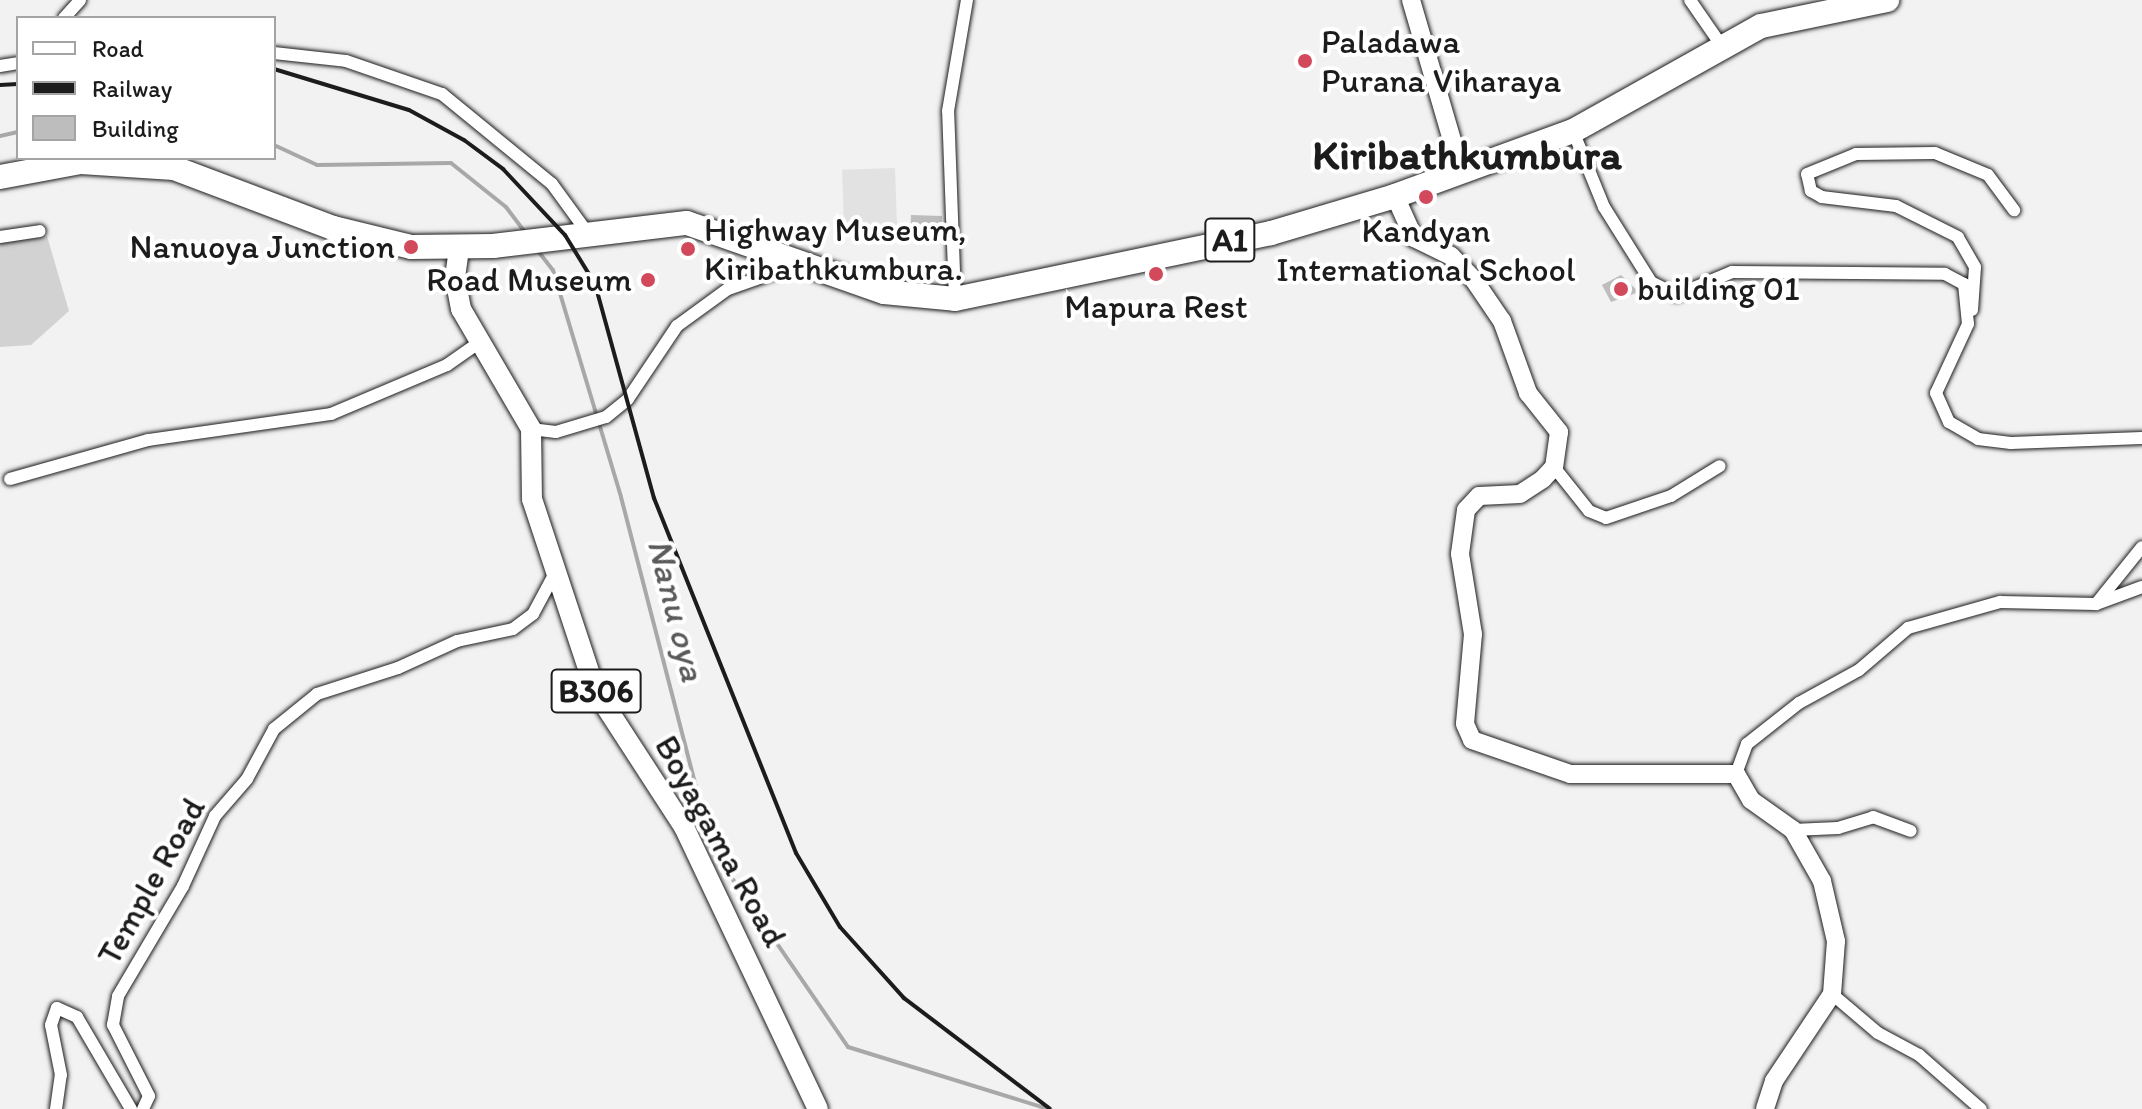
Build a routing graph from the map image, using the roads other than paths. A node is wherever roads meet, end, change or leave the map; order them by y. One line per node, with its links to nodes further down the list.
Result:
1 (80, 0): 6 (street)
2 (967, 0): 19 (street)
3 (1411, 0): 10 (main road)
4 (1690, 0): 7 (street)
5 (1887, 0): 7 (highway, A1)
6 (66, 16)
7 (1721, 45): 9 (highway, A1)
8 (276, 53): 15 (street)
9 (1573, 131): 10 (highway, A1); 20 (street)
10 (1460, 168): 12 (highway, A1)
11 (0, 177): 17 (highway, A1)
12 (1395, 196): 19 (highway, A1); 25 (main road)
13 (2014, 210): 20 (street)
14 (40, 231): 16 (street)
15 (587, 232): 17 (highway, A1); 18 (highway, A1)
16 (0, 237)
17 (459, 249): 21 (main road)
18 (799, 265): 19 (highway, A1); 22 (street)
19 (955, 299)
20 (1968, 324): 23 (street)
21 (477, 344): 22 (main road); 26 (street)
22 (531, 429): 28 (main road, Boyagama Road / B306)
23 (2142, 438)
24 (1720, 466): 25 (street)
25 (1554, 467): 31 (main road)
26 (10, 479)
27 (2142, 547): 30 (street)
28 (555, 573): 37 (street, Temple Road); 38 (main road, Boyagama Road / B306)
29 (2142, 587): 30 (street)
30 (2096, 604): 31 (street)
31 (1736, 774): 32 (main road)
32 (1793, 830): 33 (street); 34 (main road)
33 (1911, 831)
34 (1832, 994): 39 (main road); 40 (street)
35 (56, 1109): 36 (street)
36 (131, 1109)
37 (143, 1109)
38 (818, 1109)
39 (1765, 1109)
40 (1981, 1109)

